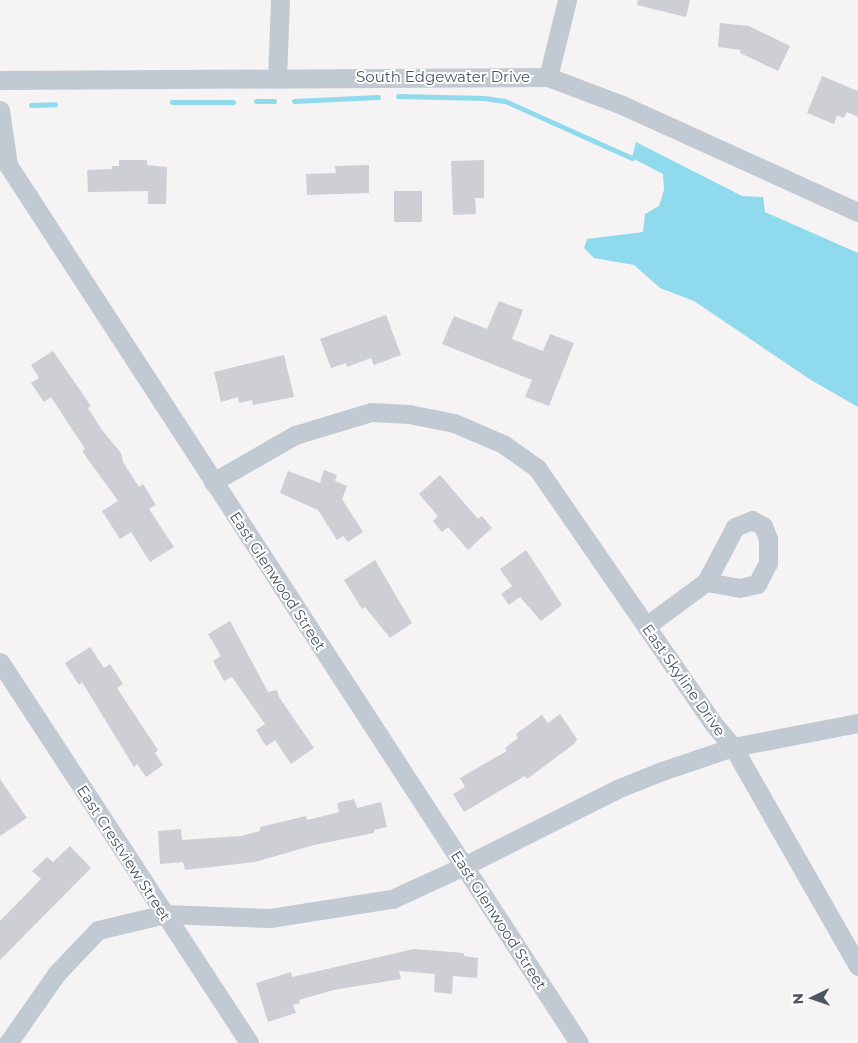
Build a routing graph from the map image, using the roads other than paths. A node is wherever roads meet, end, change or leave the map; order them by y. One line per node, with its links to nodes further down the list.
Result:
1 (280, 0): 4 (street)
2 (567, 0): 3 (street)
3 (548, 77): 4 (street, South Edgewater Drive); 7 (street, South Edgewater Drive)
4 (277, 78): 5 (street, South Edgewater Drive)
5 (0, 80)
6 (0, 110): 8 (street, East Glenwood Street)
7 (858, 212)
8 (213, 482): 10 (street, East Skyline Drive); 14 (street, East Glenwood Street)
9 (706, 582): 10 (street)
10 (646, 626): 13 (street, East Skyline Drive)
11 (0, 662): 15 (street, East Crestview Street)
12 (858, 723): 13 (street)
13 (733, 747): 14 (street); 16 (street, East Skyline Drive)
14 (464, 866): 15 (street); 19 (street, East Glenwood Street)
15 (164, 914): 17 (street); 18 (street, East Crestview Street)
16 (858, 966)
17 (8, 1043)
18 (249, 1043)
19 (579, 1043)

